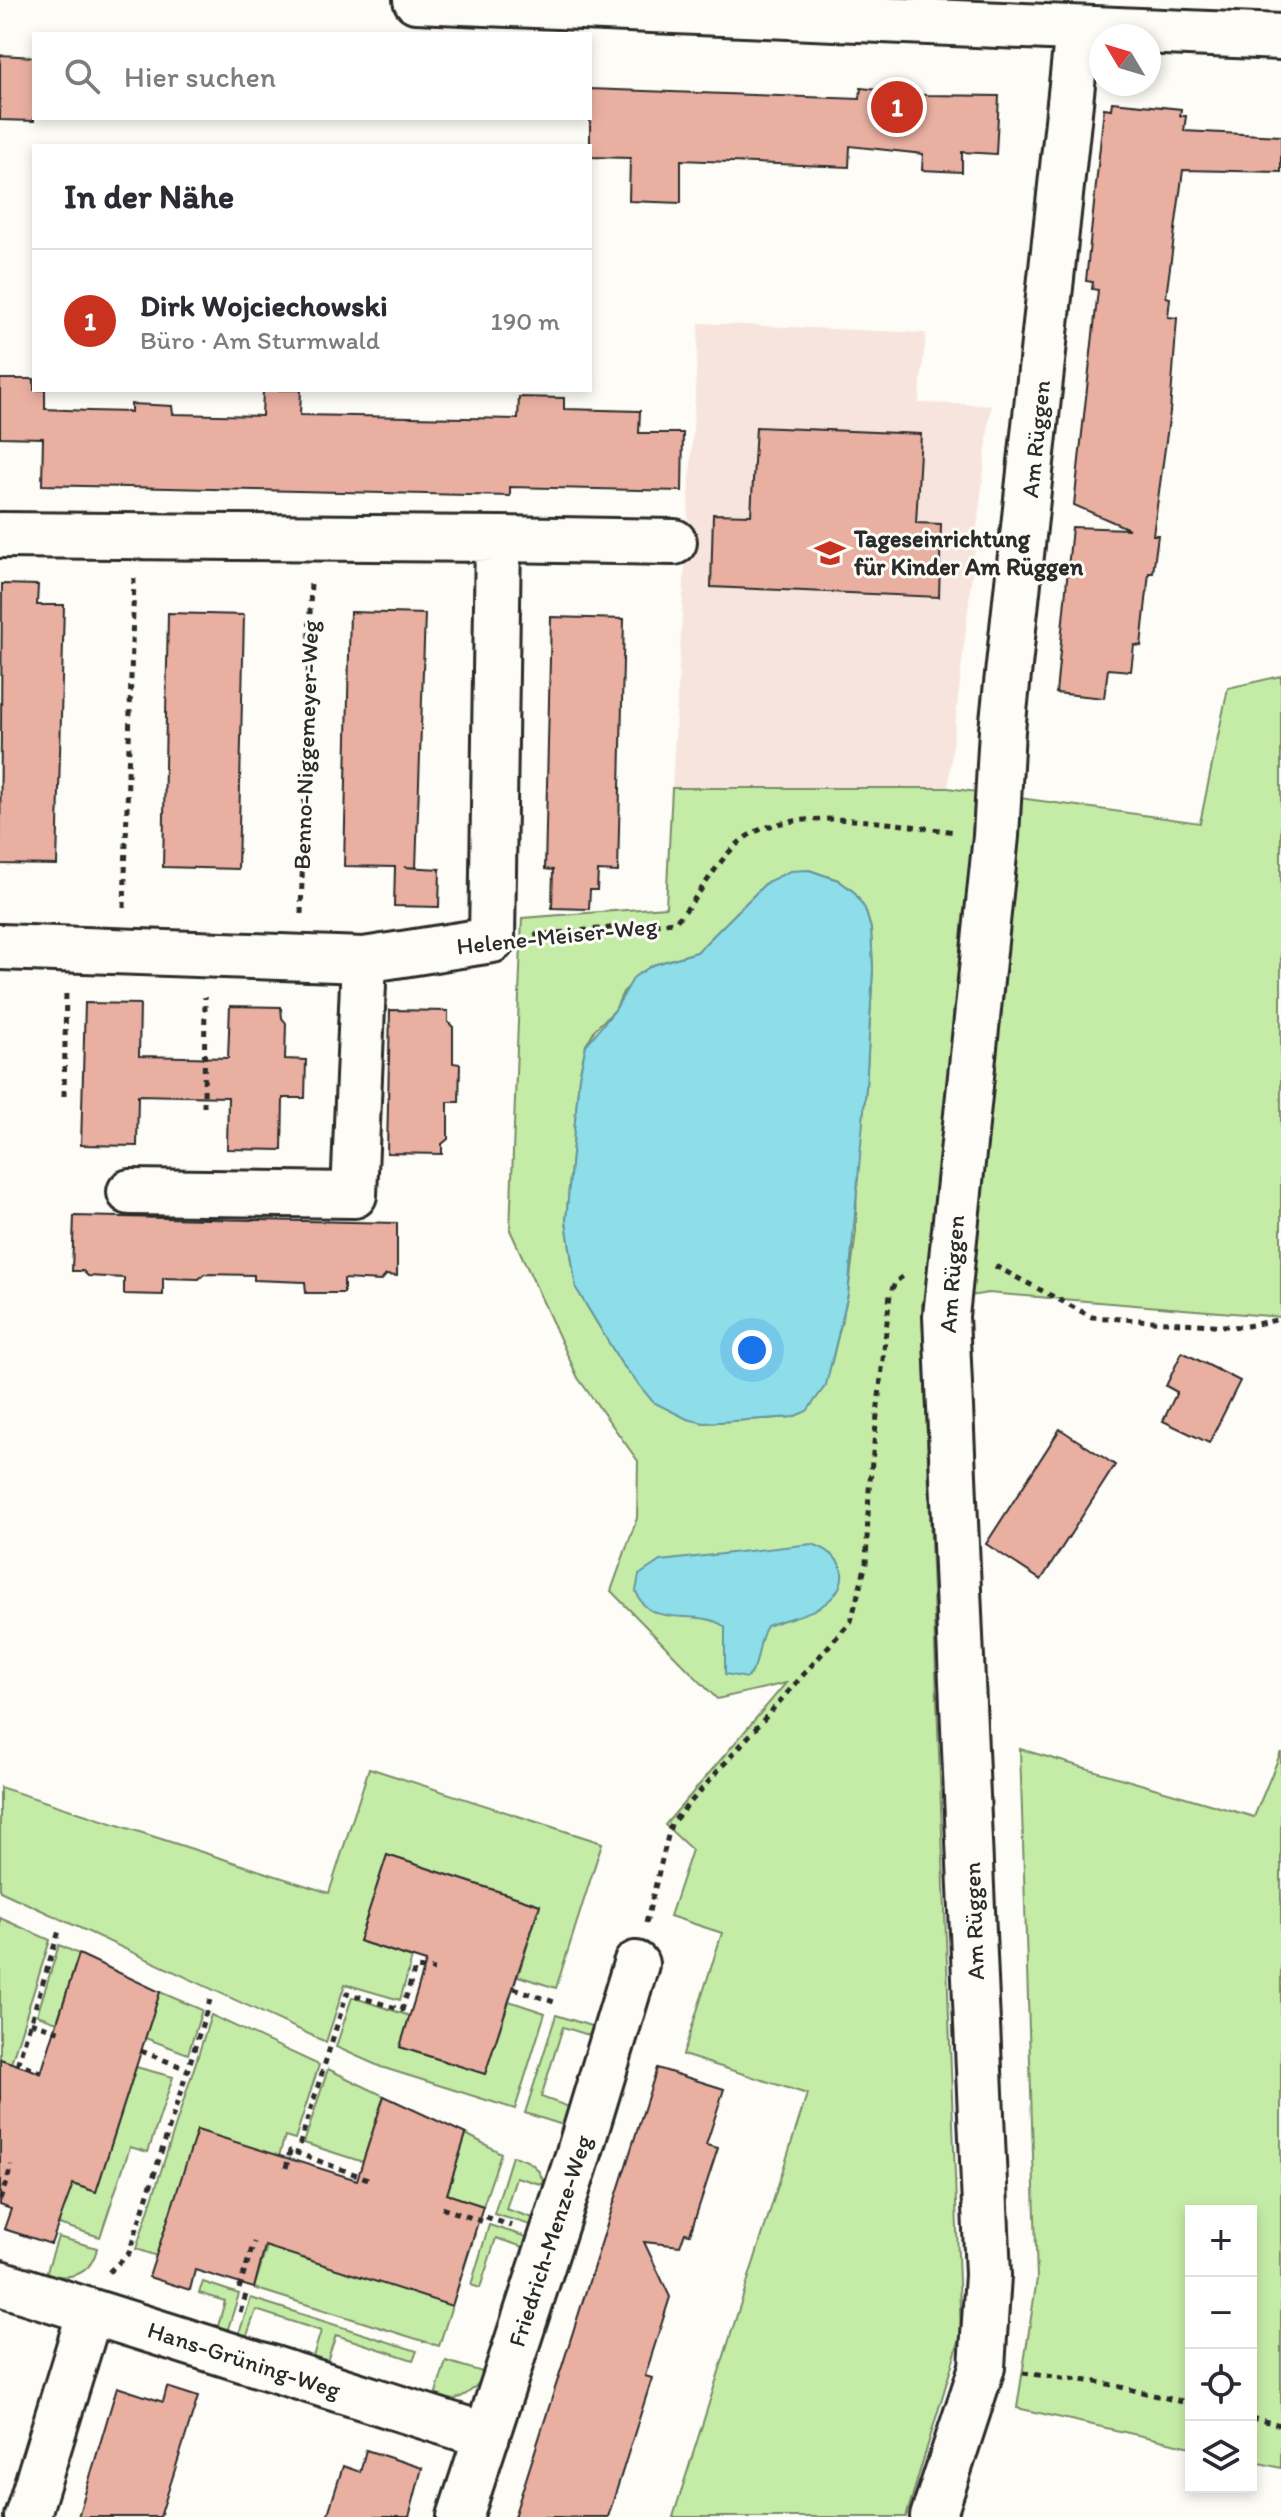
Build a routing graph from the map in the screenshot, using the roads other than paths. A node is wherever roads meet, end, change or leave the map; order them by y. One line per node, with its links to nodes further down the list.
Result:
1 (416, 0): 2 (street)
2 (463, 1): 3 (street)
3 (1078, 29): 4 (street); 17 (street, Am Rüggen)
4 (1281, 37)
5 (0, 535): 6 (street)
6 (498, 539): 7 (street); 9 (street, Helene-Meiser-Weg)
7 (674, 542)
8 (0, 947): 9 (street, Helene-Meiser-Weg)
9 (364, 960): 10 (street)
10 (130, 1192)
11 (636, 1964): 14 (street, Friedrich-Menze-Weg)
12 (0, 2283): 13 (street, Hans-Grüning-Weg)
13 (90, 2312): 14 (street, Hans-Grüning-Weg); 15 (street)
14 (487, 2436): 16 (street, Friedrich-Menze-Weg)
15 (27, 2517)
16 (460, 2517)
17 (933, 2517)

